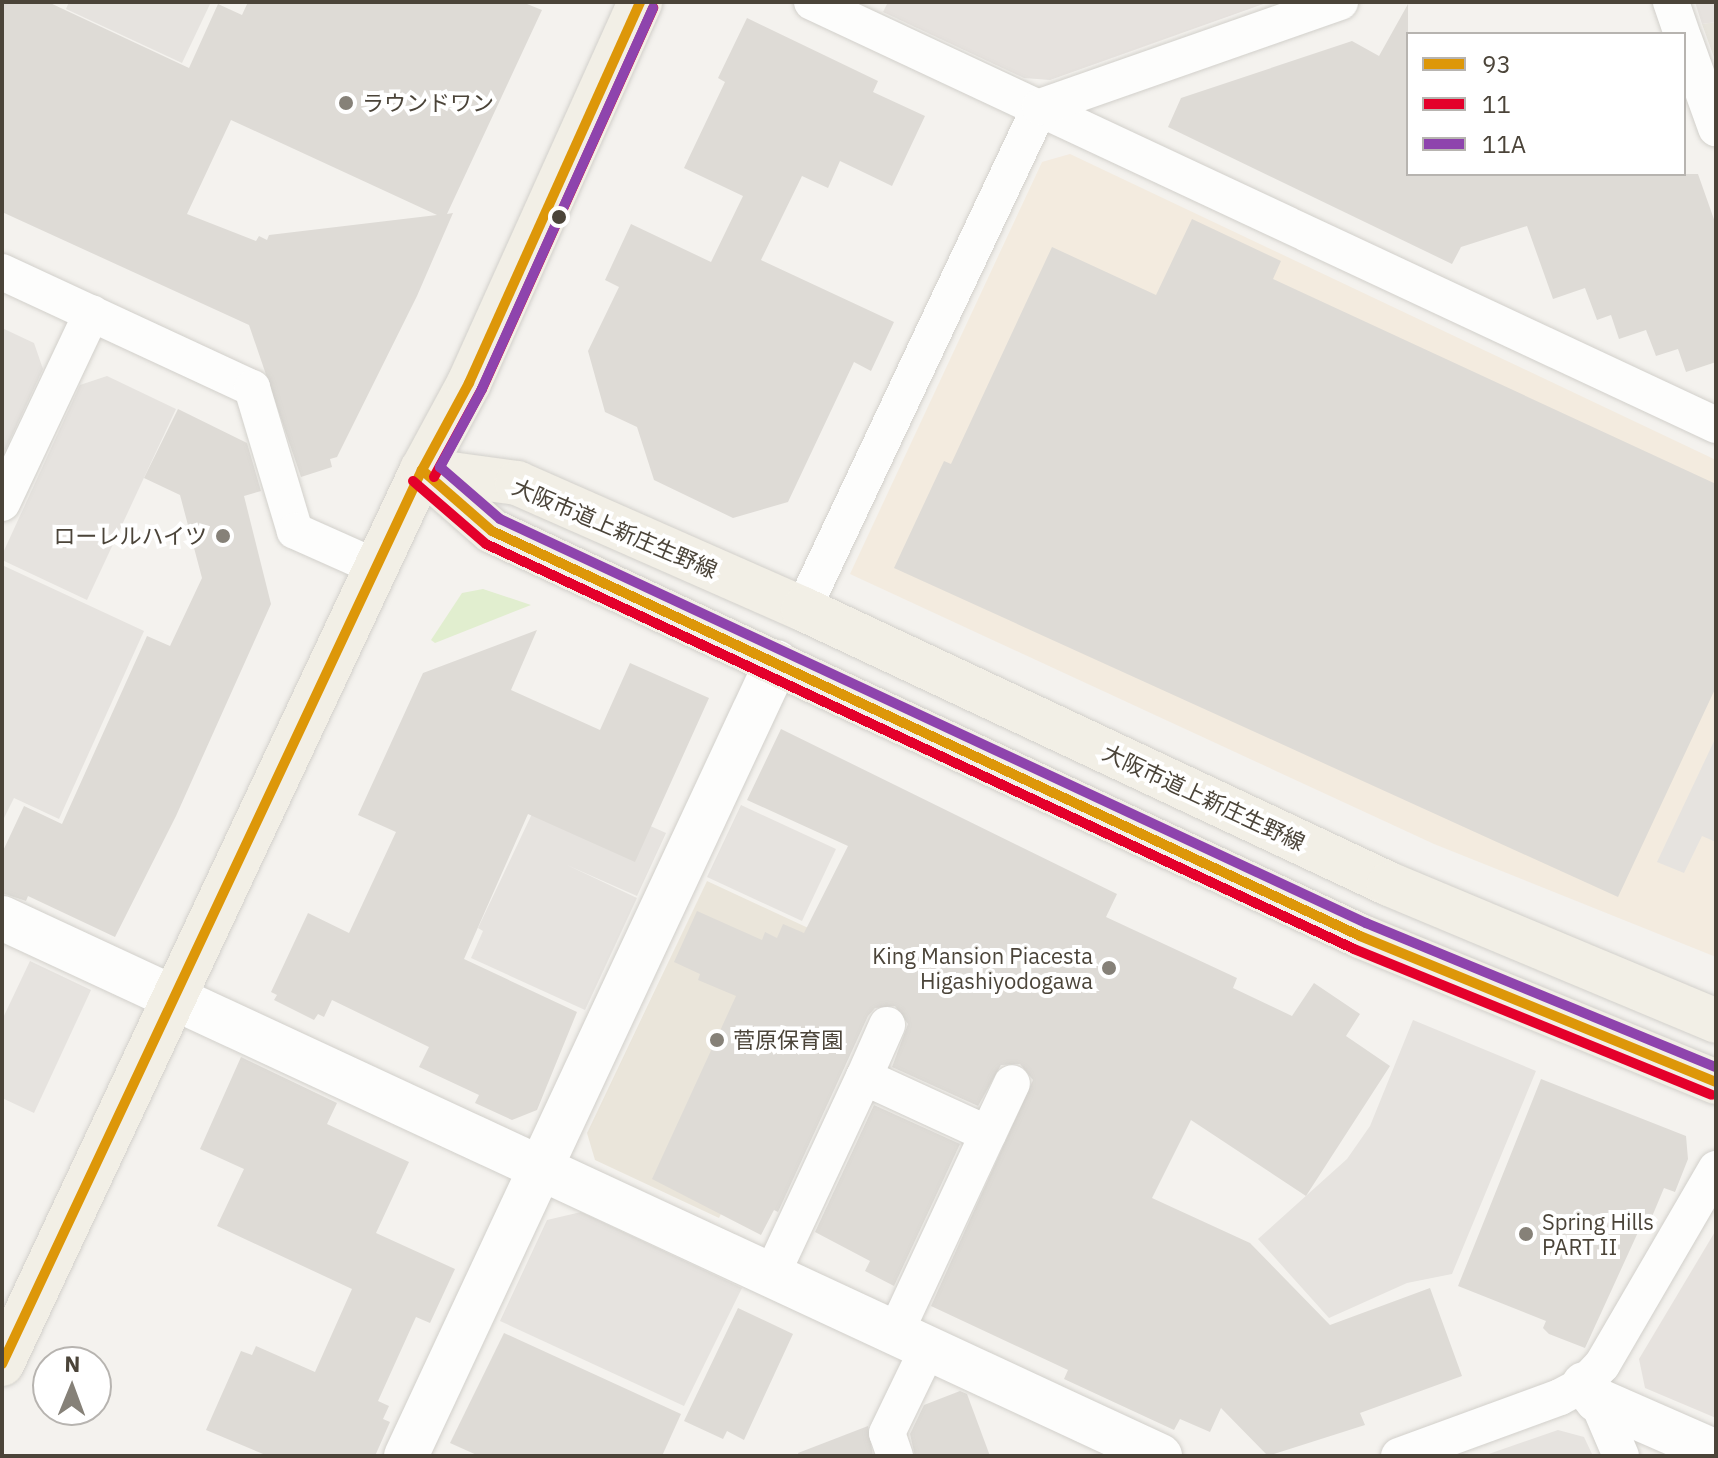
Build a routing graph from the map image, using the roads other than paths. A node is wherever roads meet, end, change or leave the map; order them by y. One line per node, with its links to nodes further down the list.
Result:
1 (640, 2): 12 (main road)
2 (812, 2): 7 (street)
3 (1340, 2): 7 (street)
4 (1671, 2): 5 (street)
5 (1681, 32)
6 (1686, 45): 8 (street)
7 (1040, 107): 11 (street); 15 (street)
8 (1716, 128)
9 (2, 272): 10 (street)
10 (92, 313): 13 (street); 14 (street)
11 (1716, 425)
12 (422, 470): 14 (main road); 15 (main road, 大阪市道上新庄生野線); 16 (main road)
13 (2, 503)
14 (378, 568): 18 (main road)
15 (803, 609): 19 (main road, 大阪市道上新庄生野線)
16 (777, 662): 22 (main road); 25 (street)
17 (2, 918): 18 (street)
18 (173, 996): 25 (street); 29 (main road)
19 (1716, 1021)
20 (887, 1025): 21 (street)
21 (864, 1077): 24 (street); 27 (street)
22 (1716, 1082)
23 (1012, 1083): 24 (street)
24 (988, 1134): 28 (street)
25 (540, 1166): 27 (street); 32 (street)
26 (1716, 1169): 30 (street)
27 (772, 1274): 28 (street)
28 (911, 1340): 33 (street); 34 (street)
29 (2, 1364)
30 (1590, 1392): 31 (street); 35 (street); 36 (street)
31 (1716, 1452)
32 (406, 1456)
33 (895, 1456)
34 (1160, 1456)
35 (1399, 1456)
36 (1621, 1456)

